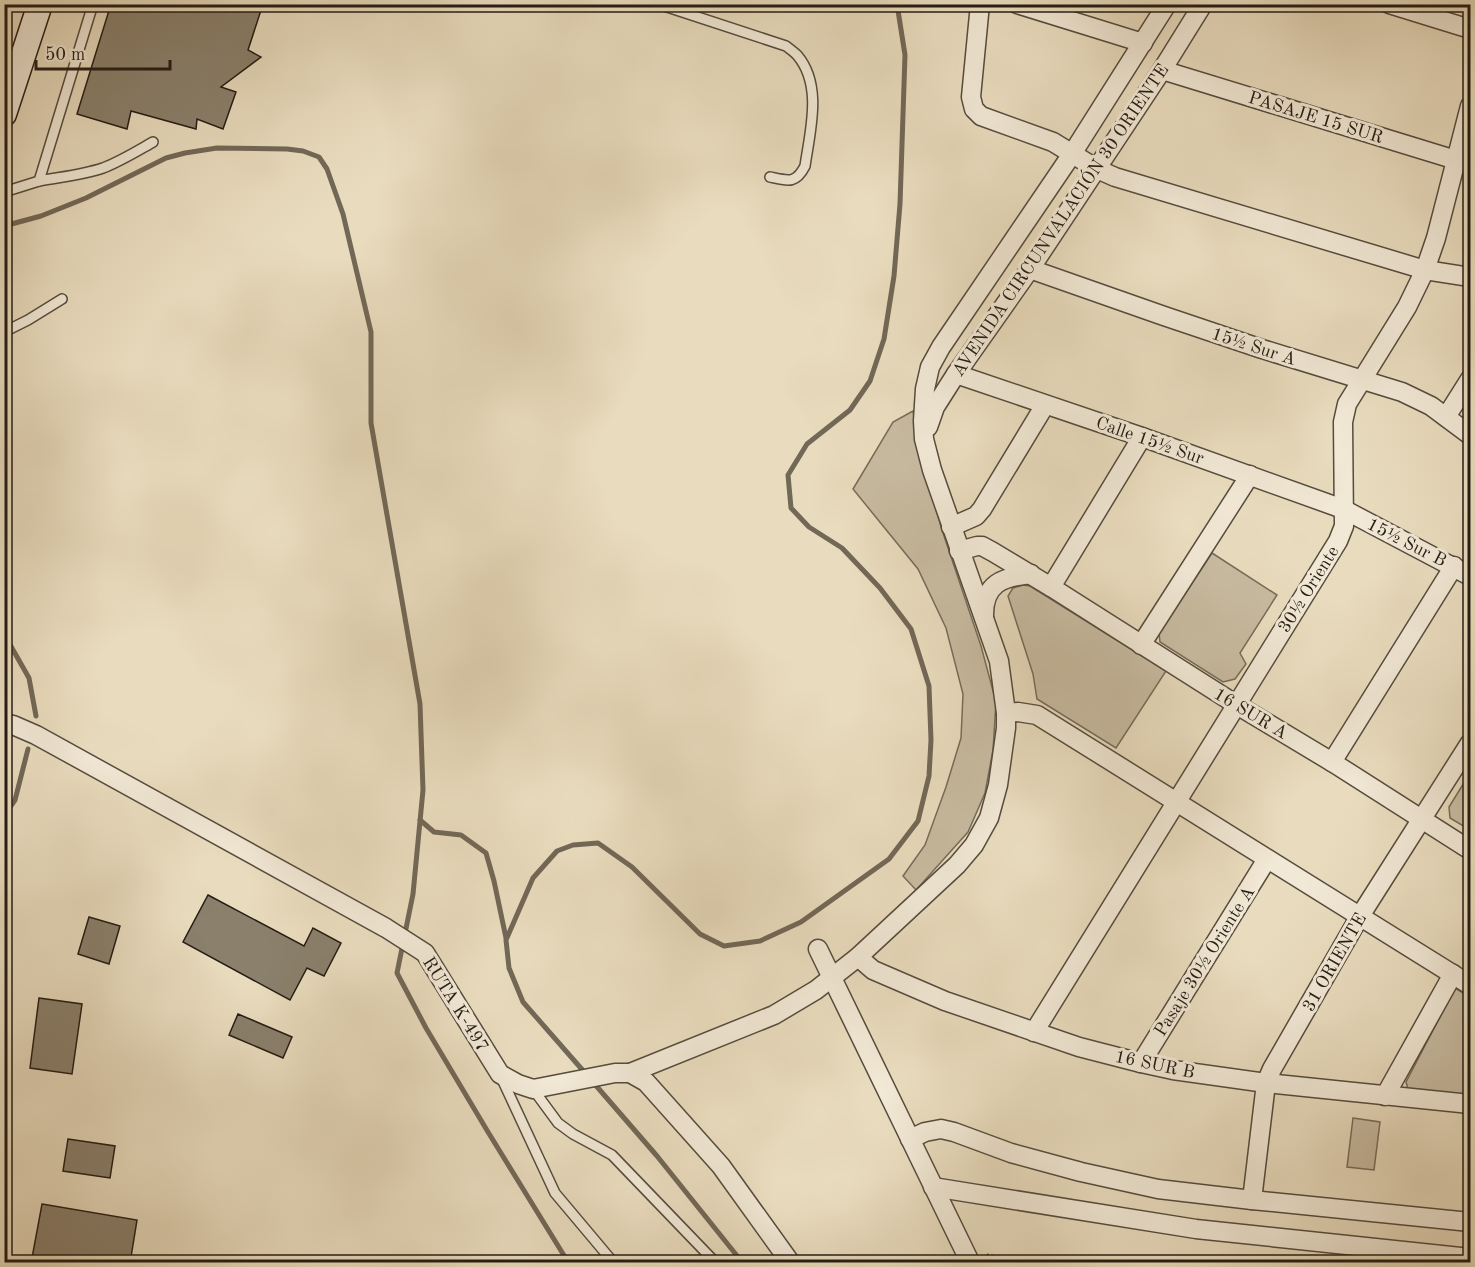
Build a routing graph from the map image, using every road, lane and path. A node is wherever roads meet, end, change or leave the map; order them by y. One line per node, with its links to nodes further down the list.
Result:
1 (40, 4): 13 (main road)
2 (93, 4): 19 (lane)
3 (658, 4): 18 (lane)
4 (980, 4): 15 (street)
5 (1017, 4): 10 (street)
6 (1167, 4): 10 (street, AVENIDA CIRCUNVALACIÓN 30 ORIENTE)
7 (1203, 4): 11 (street, AVENIDA CIRCUNVALACIÓN 30 ORIENTE)
8 (1389, 4): 9 (street)
9 (1470, 28)
10 (1143, 43): 15 (street, AVENIDA CIRCUNVALACIÓN 30 ORIENTE)
11 (1162, 70): 16 (street, PASAJE 15 SUR); 17 (street, AVENIDA CIRCUNVALACIÓN 30 ORIENTE)
12 (1470, 105): 16 (street, 30½ Oriente)
13 (4, 114)
14 (153, 142): 19 (lane)
15 (1071, 154): 17 (street); 33 (street, AVENIDA CIRCUNVALACIÓN 30 ORIENTE)
16 (1463, 160): 22 (street, 30½ Oriente)
17 (1097, 169): 21 (street, AVENIDA CIRCUNVALACIÓN 30 ORIENTE); 22 (street)
18 (770, 177)
19 (39, 181): 20 (lane)
20 (4, 192)
21 (1030, 269): 26 (street, AVENIDA CIRCUNVALACIÓN 30 ORIENTE); 27 (street, 15½ Sur A)
22 (1425, 270): 23 (street); 27 (street, 30½ Oriente)
23 (1470, 278)
24 (62, 299): 25 (lane)
25 (4, 332)
26 (956, 374): 29 (street, Calle 15½ Sur); 33 (street, AVENIDA CIRCUNVALACIÓN 30 ORIENTE)
27 (1362, 379): 30 (street, 15½ Sur A); 35 (street, 30½ Oriente)
28 (1470, 379): 30 (street)
29 (1045, 405): 32 (street, Calle 15½ Sur); 36 (street)
30 (1446, 417): 31 (street, 15½ Sur A)
31 (1470, 435)
32 (1142, 437): 34 (street, Calle 15½ Sur); 41 (street)
33 (924, 439): 36 (street, AVENIDA CIRCUNVALACIÓN 30 ORIENTE)
34 (1250, 475): 35 (street, Calle 15½ Sur); 43 (street)
35 (1343, 508): 38 (street, 15½ Sur B); 44 (street, 30½ Oriente)
36 (951, 527): 37 (street, AVENIDA CIRCUNVALACIÓN 30 ORIENTE)
37 (959, 551): 39 (street, 16 SUR A); 42 (street, AVENIDA CIRCUNVALACIÓN 30 ORIENTE)
38 (1454, 566): 40 (street, 15½ Sur B); 48 (street)
39 (1031, 574): 41 (street, 16 SUR A); 42 (street)
40 (1470, 576)
41 (1051, 587): 43 (street, 16 SUR A)
42 (985, 620): 45 (street, AVENIDA CIRCUNVALACIÓN 30 ORIENTE)
43 (1142, 645): 44 (street, 16 SUR A)
44 (1237, 705): 48 (street, 16 SUR A); 49 (street, 30½ Oriente)
45 (1006, 713): 49 (street); 55 (street, AVENIDA CIRCUNVALACIÓN 30 ORIENTE)
46 (4, 723): 62 (street, RUTA K-497)
47 (1470, 743): 50 (street, 31 ORIENTE)
48 (1332, 762): 50 (street, 16 SUR A)
49 (1177, 802): 52 (street); 59 (street, 30½ Oriente)
50 (1422, 820): 51 (street, 16 SUR A); 53 (street, 31 ORIENTE)
51 (1470, 850)
52 (1267, 859): 53 (street); 60 (street, Pasaje 30½ Oriente A)
53 (1360, 916): 56 (street); 63 (street, 31 ORIENTE)
54 (818, 949): 57 (street)
55 (858, 957): 57 (street, AVENIDA CIRCUNVALACIÓN 30 ORIENTE); 59 (street, 16 SUR B)
56 (1453, 974): 58 (street); 65 (street)
57 (831, 977): 61 (street, AVENIDA CIRCUNVALACIÓN 30 ORIENTE); 67 (street)
58 (1470, 985)
59 (1034, 1032): 60 (street, 16 SUR B)
60 (1141, 1063): 63 (street, 16 SUR B)
61 (622, 1073): 64 (street); 75 (street)
62 (500, 1074): 64 (street); 73 (lane)
63 (1266, 1083): 65 (street, 16 SUR B); 69 (street, 31 ORIENTE)
64 (540, 1088): 74 (lane)
65 (1385, 1096): 66 (street, 16 SUR B)
66 (1470, 1104)
67 (910, 1139): 68 (street); 69 (street)
68 (933, 1187): 71 (street); 72 (street)
69 (1252, 1200): 70 (street)
70 (1470, 1222)
71 (967, 1257): 76 (path)
72 (1470, 1258)
73 (613, 1263)
74 (715, 1263)
75 (790, 1263)
76 (1027, 1263)

